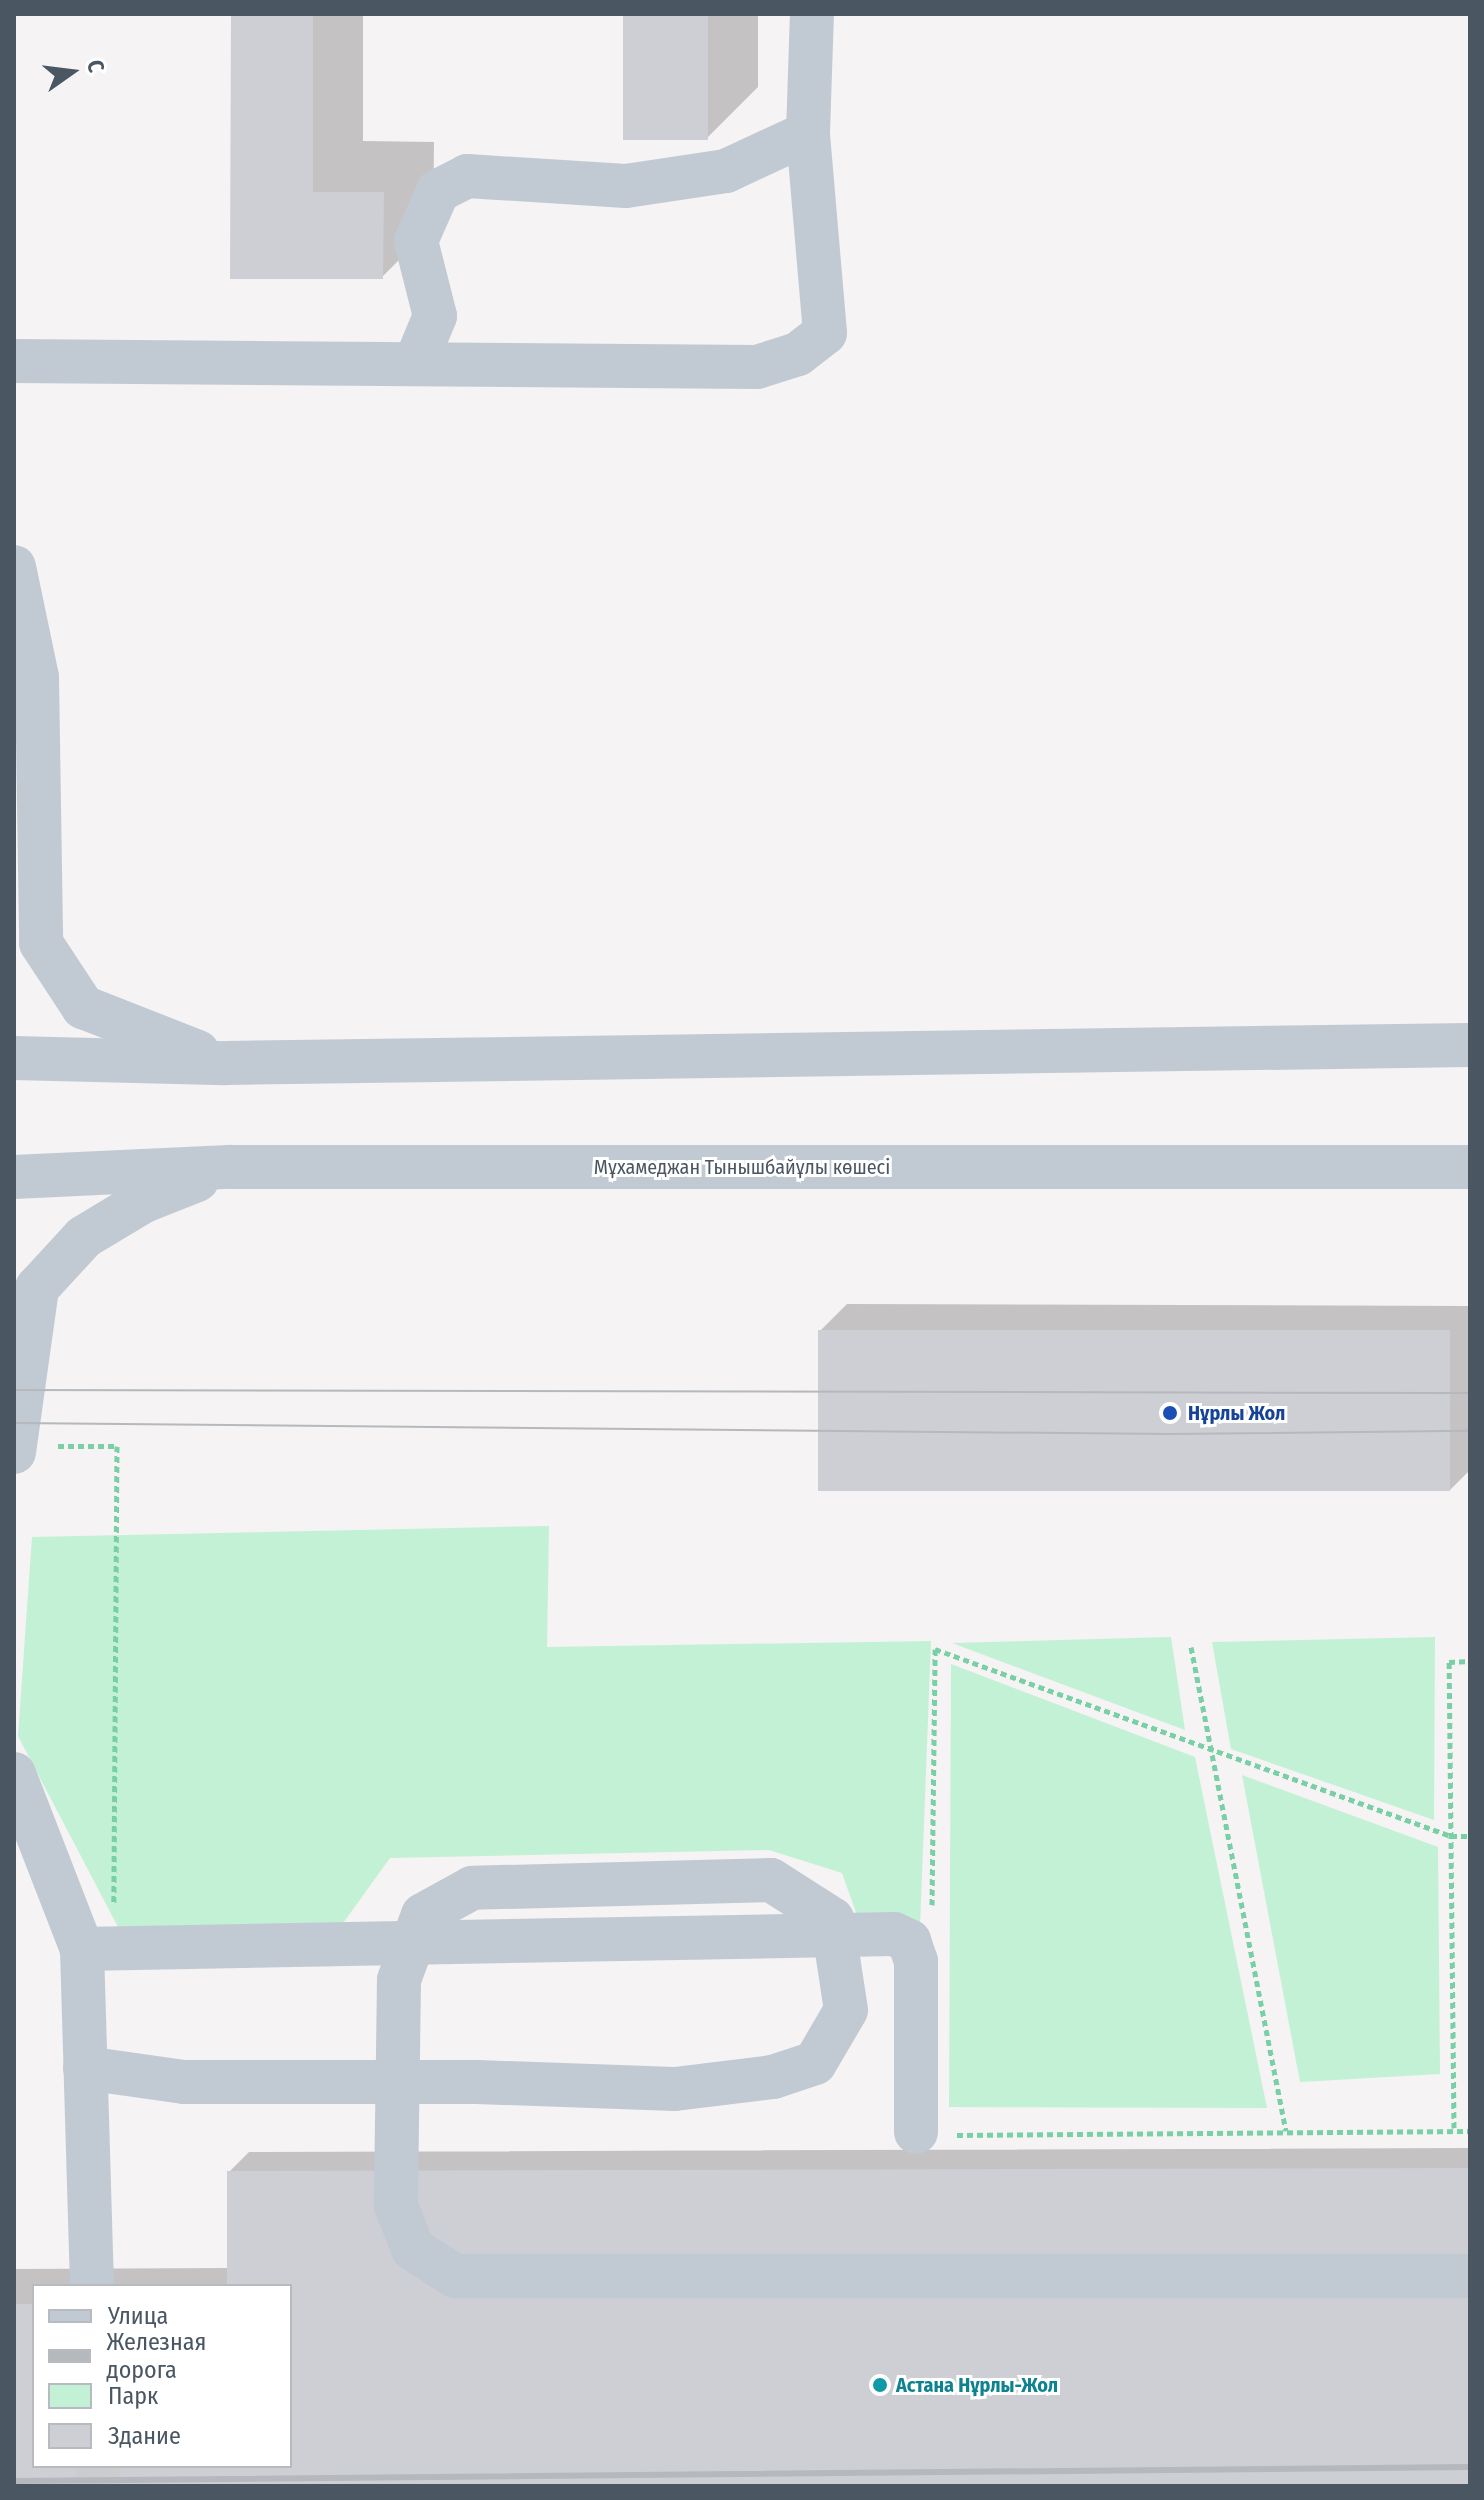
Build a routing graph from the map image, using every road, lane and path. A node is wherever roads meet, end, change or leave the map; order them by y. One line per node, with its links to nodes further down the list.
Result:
1 (812, 14): 2 (street)
2 (808, 133): 4 (street); 4 (street)
3 (14, 361): 4 (street)
4 (415, 364)
5 (14, 567): 8 (street)
6 (1470, 1045): 8 (street)
7 (14, 1058): 8 (street)
8 (226, 1063)
9 (229, 1167): 10 (street, Мұхамеджан Тынышбайұлы көшесі); 11 (street, Мұхамеджан Тынышбайұлы көшесі); 12 (street)
10 (1470, 1167)
11 (14, 1177)
12 (15, 1449): 20 (path)
13 (1191, 1647): 15 (path)
14 (1470, 1661): 17 (path)
15 (1212, 1749): 17 (path); 19 (path); 23 (path)
16 (14, 1774): 20 (street)
17 (1451, 1836): 18 (path); 22 (path)
18 (1470, 1836)
19 (932, 1918)
20 (98, 1948): 21 (street); 25 (street)
21 (85, 2068): 26 (street, bridge); 27 (street)
22 (1454, 2129): 23 (path); 24 (path)
23 (1286, 2131): 25 (path)
24 (1470, 2131)
25 (934, 2134)
26 (1470, 2276)
27 (92, 2284)

